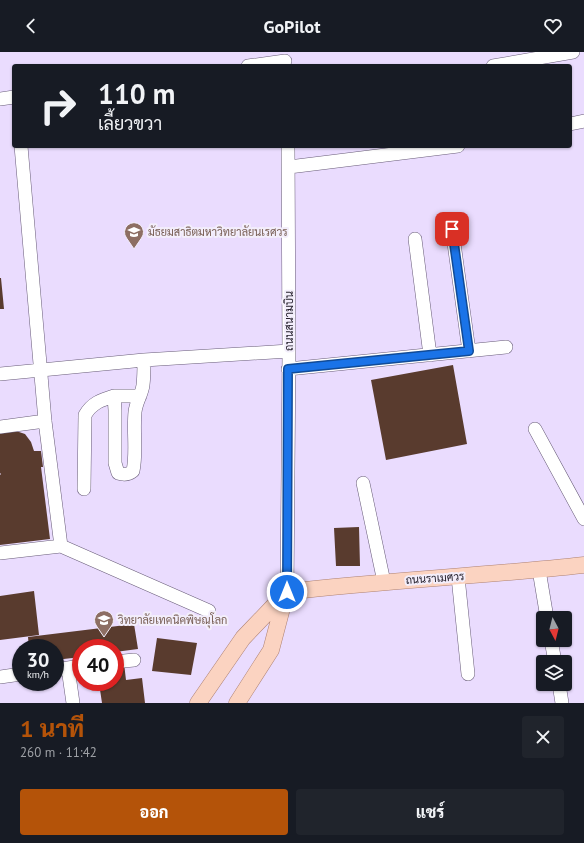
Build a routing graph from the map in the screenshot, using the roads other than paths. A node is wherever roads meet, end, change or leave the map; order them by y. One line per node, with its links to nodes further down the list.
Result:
1 (573, 52): 4 (street)
2 (285, 60): 3 (street)
3 (260, 64)
4 (507, 64)
5 (12, 97): 6 (street)
6 (0, 99)
7 (584, 121): 8 (street)
8 (572, 124)
9 (22, 148): 21 (street)
10 (288, 148): 12 (street, ถนนสนามบิน)
11 (442, 148): 12 (street)
12 (289, 167): 16 (street, ถนนสนามบิน)
13 (452, 229): 17 (street)
14 (414, 239): 18 (street)
15 (506, 347): 17 (street)
16 (289, 351): 19 (street); 20 (street, ถนนสนามบิน)
17 (469, 351): 18 (street)
18 (430, 355): 20 (street)
19 (144, 360): 21 (street); 24 (street)
20 (288, 369): 37 (street, ถนนสนามบิน)
21 (40, 370): 22 (street); 25 (street)
22 (0, 374)
23 (114, 396): 24 (street); 24 (street); 29 (street)
24 (140, 396)
25 (45, 421): 26 (street); 31 (street)
26 (0, 427)
27 (535, 429): 30 (street)
28 (363, 483): 36 (street)
29 (84, 489)
30 (584, 519)
31 (61, 546): 32 (street); 38 (street)
32 (0, 553)
33 (584, 565): 34 (main road, ถนนราเมศวร)
34 (539, 570): 35 (main road, ถนนราเมศวร); 39 (street)
35 (458, 577): 36 (main road, ถนนราเมศวร); 41 (street)
36 (384, 582): 37 (main road, ถนนราเมศวร)
37 (287, 592): 46 (main road); 47 (main road)
38 (209, 611)
39 (546, 611)
40 (68, 668): 45 (street)
41 (468, 674)
42 (12, 675): 43 (street)
43 (0, 677)
44 (560, 691): 48 (street)
45 (73, 703)
46 (198, 703)
47 (237, 703)
48 (562, 703)

